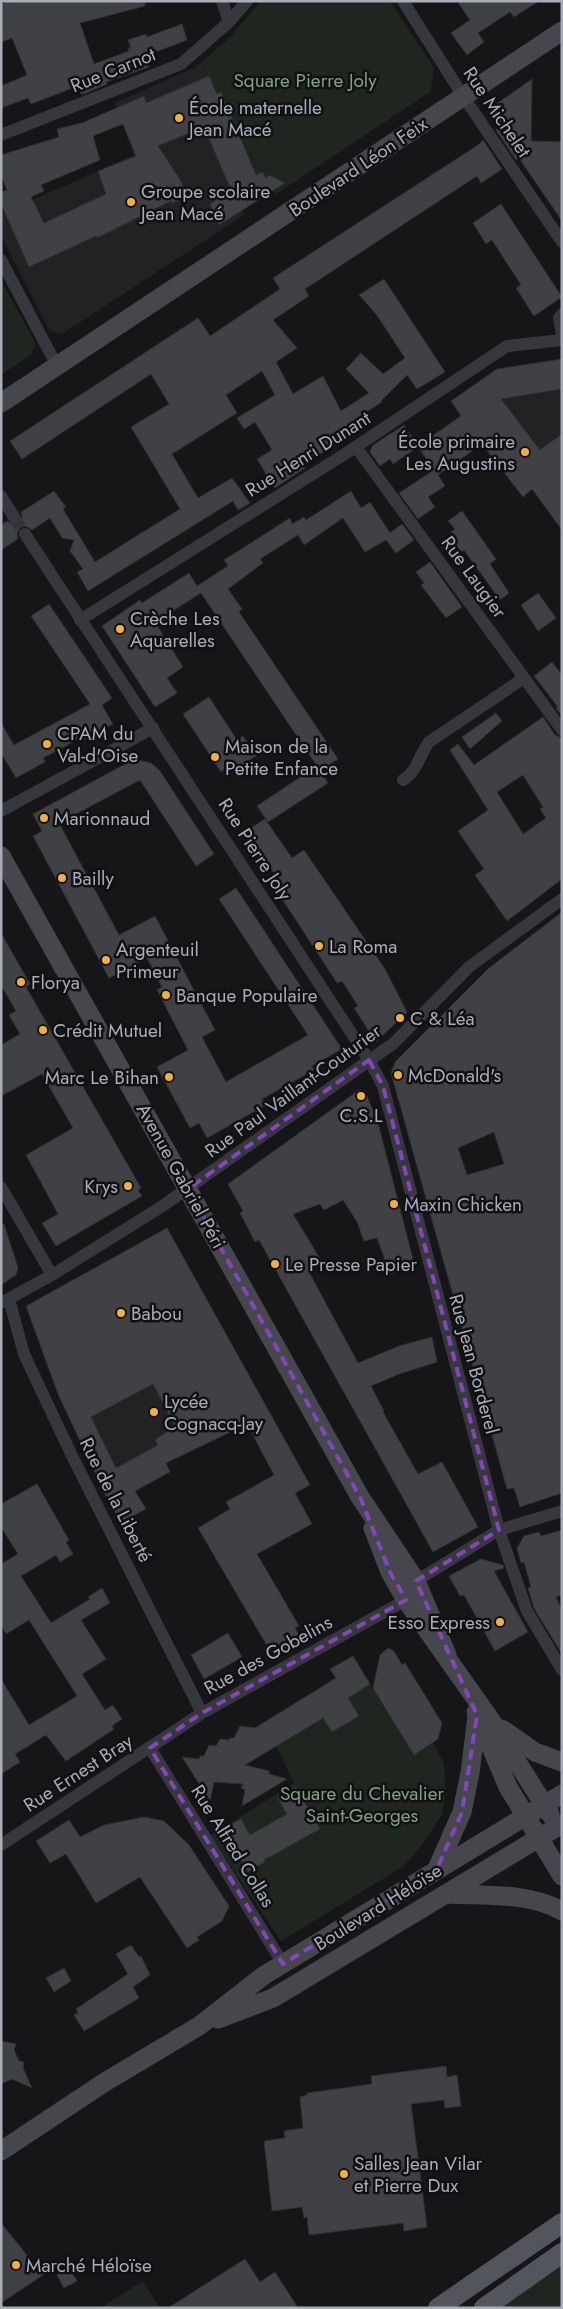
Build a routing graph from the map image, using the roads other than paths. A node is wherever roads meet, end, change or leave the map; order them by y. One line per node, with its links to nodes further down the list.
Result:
1 (222, 1): 4 (street)
2 (247, 1): 4 (street, Rue Carnot)
3 (403, 1): 6 (street, Rue Michelet)
4 (228, 22): 7 (street, Rue Carnot)
5 (562, 31): 6 (main road, Boulevard Léon Feix)
6 (463, 96): 8 (street, Rue Michelet); 13 (main road, Boulevard Léon Feix)
7 (1, 135)
8 (562, 242)
9 (1, 260): 13 (street)
10 (562, 314): 11 (street)
11 (562, 334)
12 (562, 340): 15 (street, Rue Henri Dunant)
13 (57, 366): 14 (main road, Boulevard Léon Feix)
14 (2, 403)
15 (356, 447): 19 (street, Rue Henri Dunant); 20 (street, Rue Laugier)
16 (1, 496): 17 (street)
17 (14, 517)
18 (25, 534): 19 (street, Rue Pierre Joly)
19 (80, 620): 21 (street, Rue Pierre Joly)
20 (524, 678): 22 (street, Rue Laugier); 23 (street)
21 (153, 728): 24 (street); 27 (street, Rue Pierre Joly)
22 (562, 730)
23 (404, 780)
24 (1, 811)
25 (1, 856): 29 (main road, Avenue Gabriel Péri)
26 (562, 899): 27 (street, Rue Paul Vaillant-Couturier)
27 (369, 1060): 29 (street, Rue Paul Vaillant-Couturier); 34 (street, Rue Jean Borderel)
28 (1, 1187): 30 (street)
29 (188, 1189): 30 (street, Rue Paul Vaillant-Couturier); 32 (main road, Avenue Gabriel Péri)
30 (52, 1275): 31 (street, Rue Paul Vaillant-Couturier)
31 (5, 1301): 39 (street, Rue de la Liberté)
32 (360, 1497): 35 (main road, Avenue Gabriel Péri); 36 (main road, Avenue Gabriel Péri)
33 (562, 1511): 34 (street)
34 (499, 1530): 35 (street); 38 (street, Rue Jean Borderel)
35 (416, 1581): 37 (main road, Avenue Gabriel Péri)
36 (406, 1600): 37 (main road, Avenue Gabriel Péri); 39 (street, Rue des Gobelins)
37 (447, 1655): 40 (main road, Avenue Gabriel Péri)
38 (562, 1670)
39 (202, 1712): 41 (street, Rue des Gobelins)
40 (484, 1717): 42 (main road); 44 (main road, Avenue Gabriel Péri); 45 (main road, Avenue Gabriel Péri); 49 (main road)
41 (150, 1748): 48 (street, Rue Ernest Bray); 53 (street, Rue Alfred Collas)
42 (562, 1762)
43 (562, 1794): 44 (main road, Boulevard Héloïse)
44 (544, 1805): 45 (main road, Boulevard Héloïse); 46 (main road, Avenue Gabriel Péri)
45 (525, 1816): 47 (main road, Avenue Gabriel Péri); 49 (main road, Boulevard Héloïse)
46 (561, 1828): 47 (main road, Boulevard Héloïse)
47 (538, 1839): 50 (main road, Avenue Gabriel Péri); 51 (main road, Boulevard Héloïse)
48 (1, 1845)
49 (436, 1871): 53 (main road, Boulevard Héloïse)
50 (562, 1876)
51 (447, 1894): 52 (main road); 54 (main road, Boulevard Héloïse)
52 (562, 1911)
53 (283, 1964): 54 (main road, Boulevard Héloïse)
54 (199, 2026): 55 (main road, Boulevard Héloïse)
55 (3, 2146)
56 (562, 2223): 58 (main road)
57 (562, 2253): 59 (main road)
58 (438, 2308)
59 (484, 2308)

